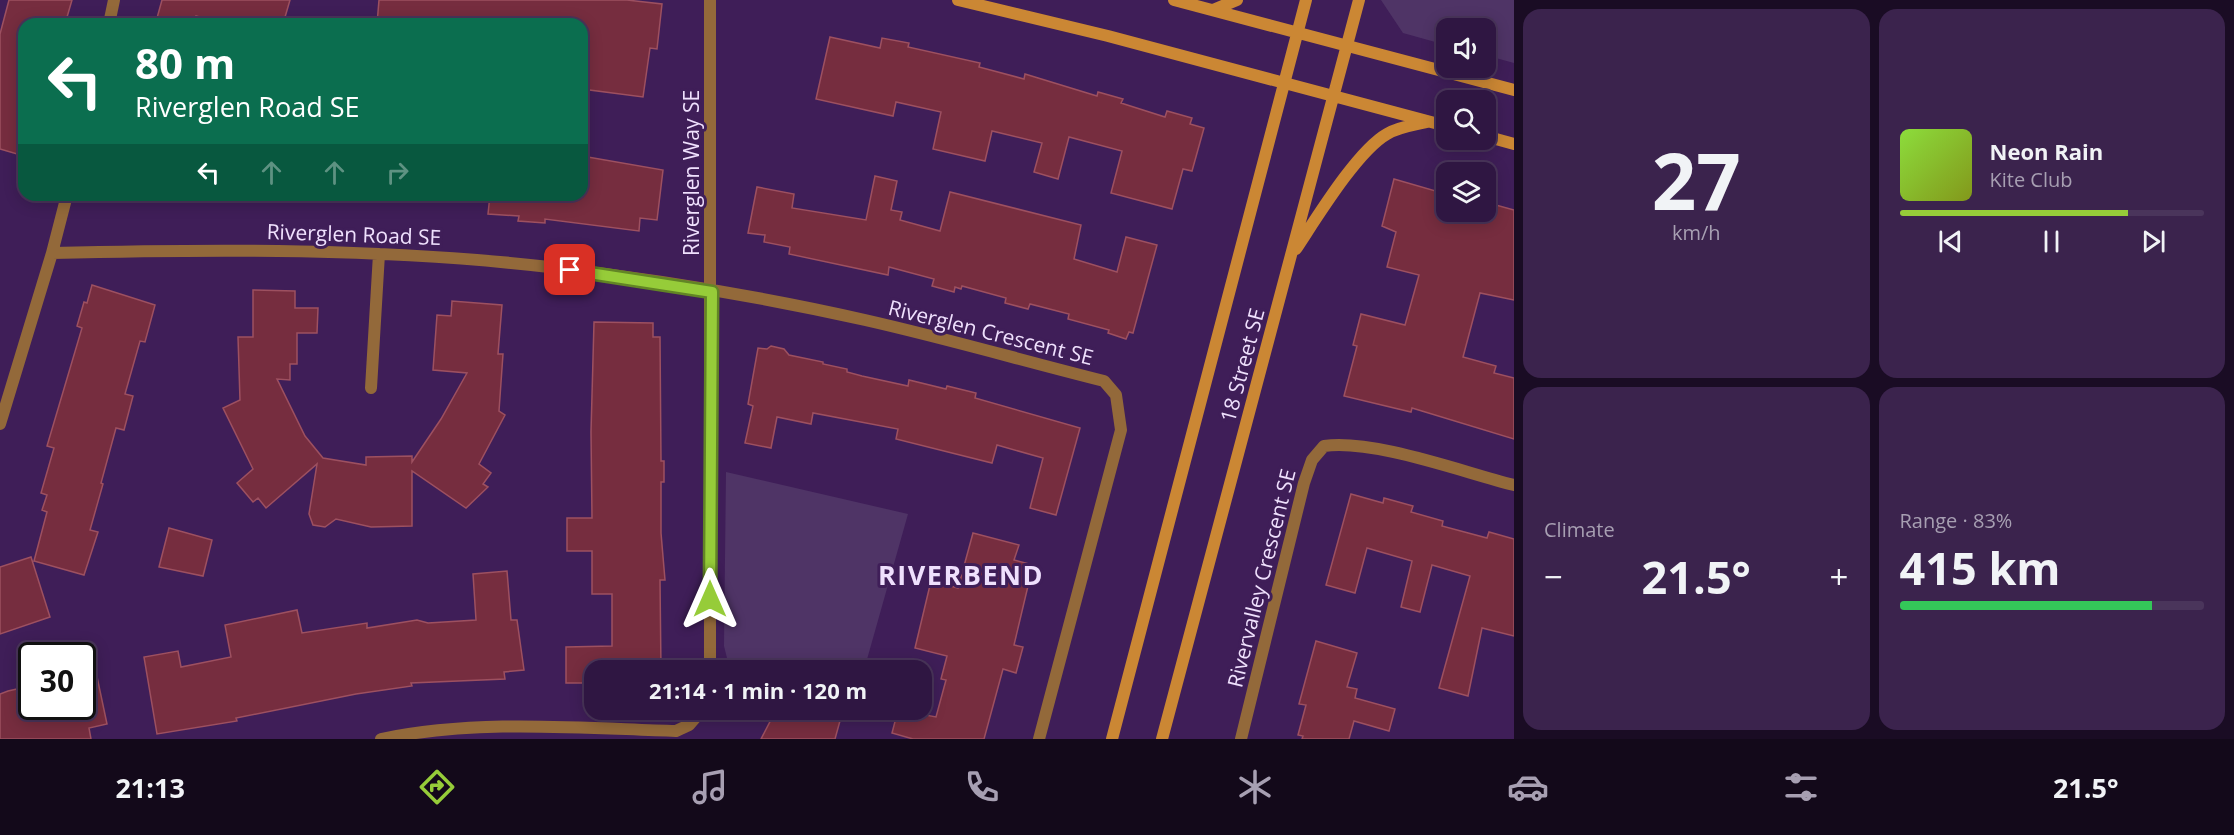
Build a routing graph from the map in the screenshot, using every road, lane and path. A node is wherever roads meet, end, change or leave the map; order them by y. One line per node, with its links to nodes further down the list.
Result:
1 (114, 0): 9 (street)
2 (710, 0): 23 (street, Riverglen Way SE)
3 (958, 0): 12 (main road)
4 (1174, 0): 8 (main road)
5 (1237, 0): 8 (main road)
6 (1306, 0): 10 (main road, 18 Street SE)
7 (1359, 0): 11 (main road, 18 Street SE)
8 (1213, 10): 10 (main road)
9 (110, 18)
10 (1297, 33): 11 (main road); 12 (main road, 18 Street SE)
11 (1347, 47): 13 (main road); 14 (main road, 18 Street SE)
12 (1284, 84): 14 (main road); 31 (main road, 18 Street SE)
13 (1514, 90)
14 (1334, 97): 15 (main road); 22 (main road, 18 Street SE)
15 (1428, 122): 16 (main road); 22 (main road)
16 (1436, 124)
17 (1496, 139): 18 (main road)
18 (1514, 144)
19 (66, 201): 20 (street)
20 (52, 253): 21 (street, Riverglen Road SE); 25 (street)
21 (380, 254): 23 (street, Riverglen Road SE); 24 (street)
22 (1290, 258): 32 (main road, 18 Street SE)
23 (712, 292): 27 (street, Riverglen Way SE); 30 (street, Riverglen Crescent SE)
24 (371, 388)
25 (0, 424)
26 (1514, 485): 33 (street, Rivervalley Crescent SE)
27 (710, 660)
28 (693, 720): 29 (street)
29 (381, 739)
30 (1039, 739)
31 (1112, 739)
32 (1162, 739)
33 (1241, 739)

